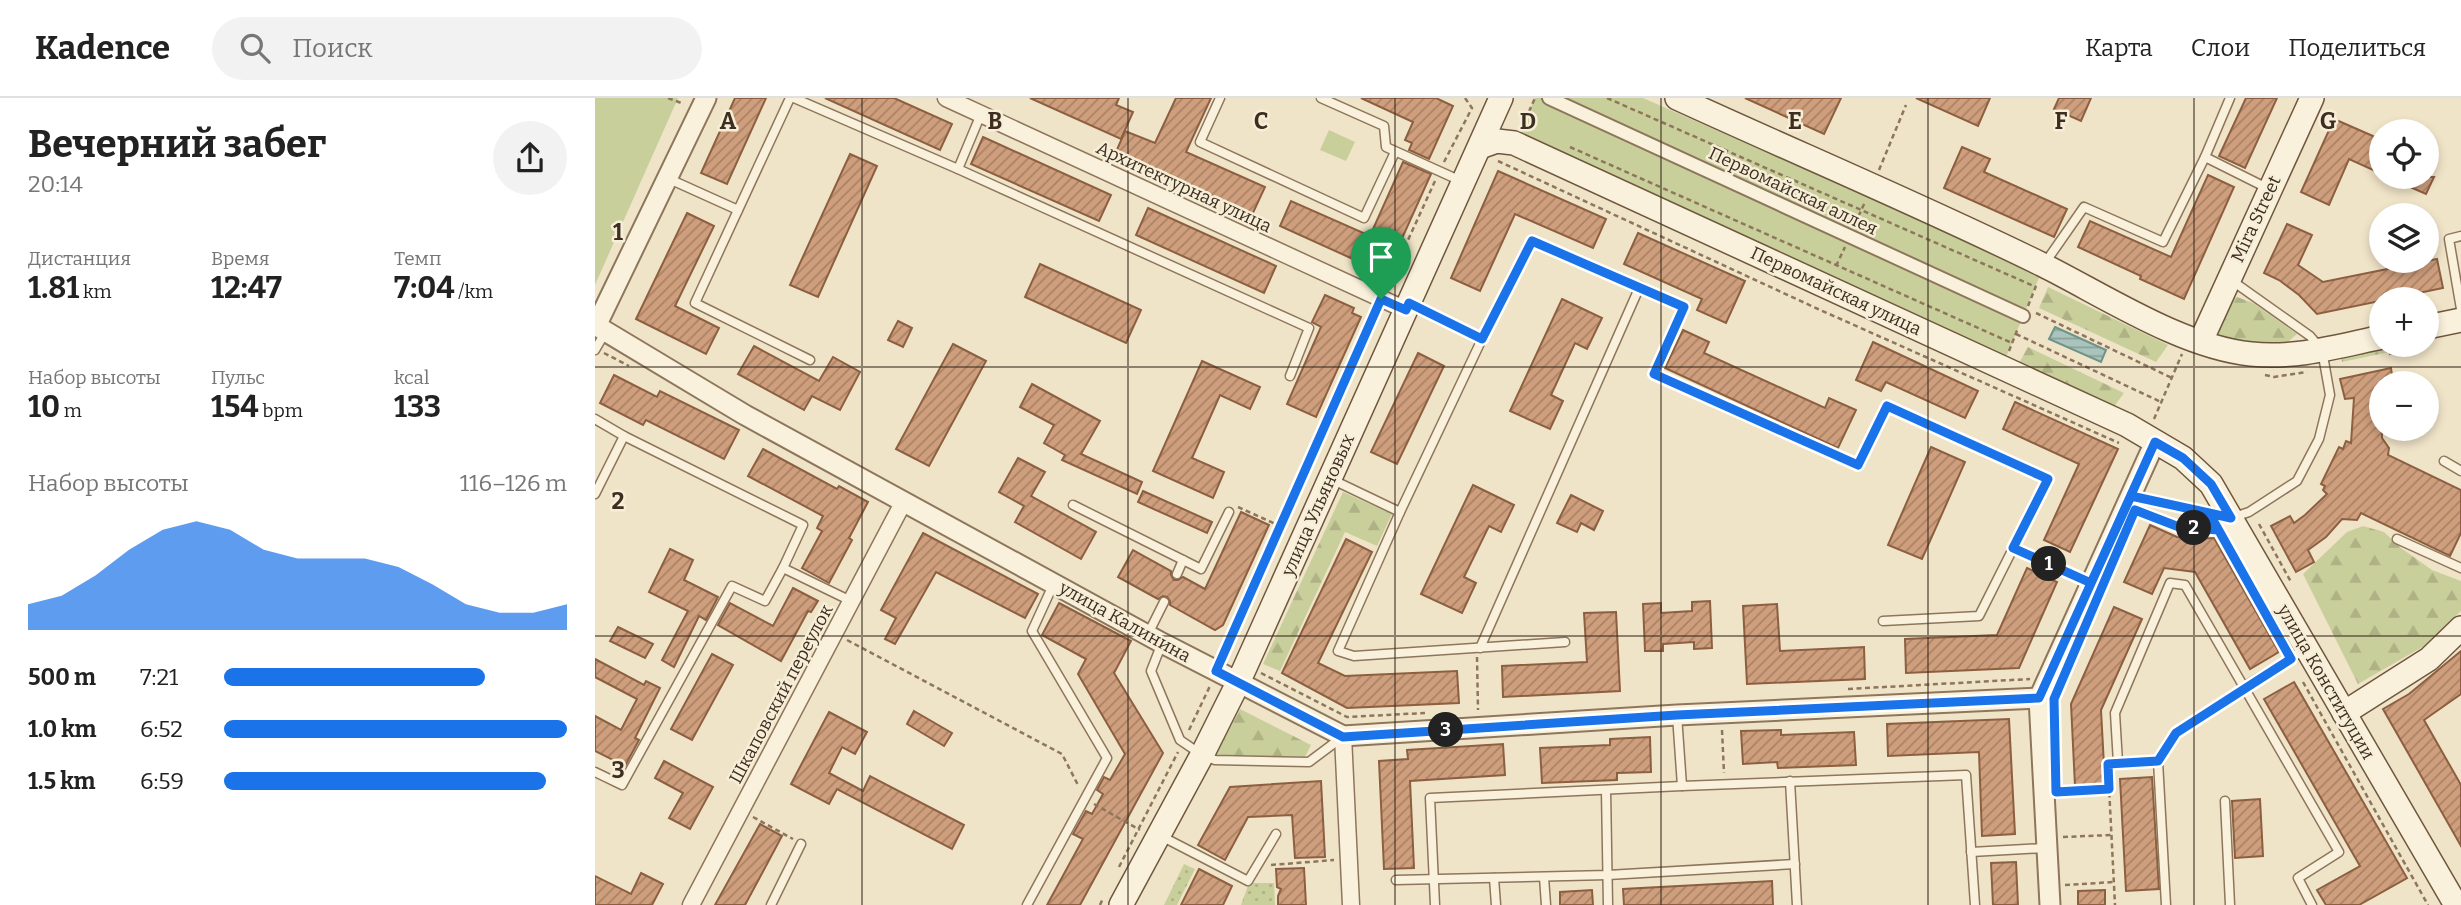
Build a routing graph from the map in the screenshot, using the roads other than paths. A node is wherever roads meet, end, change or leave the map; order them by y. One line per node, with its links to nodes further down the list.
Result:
1 (706, 98): 17 (street)
2 (792, 98): 16 (lane); 20 (lane)
3 (946, 98): 11 (street, Архитектурная улица)
4 (1220, 98): 14 (lane)
5 (1321, 98): 14 (lane)
6 (1549, 98): 27 (street, Первомайская аллея)
7 (1677, 98): 22 (main road)
8 (2229, 98): 15 (lane)
9 (2312, 98): 19 (main road, Mira Street)
10 (1498, 100): 12 (main road); 13 (main road, улица Ульяновых)
11 (981, 114): 16 (lane); 25 (street, Архитектурная улица)
12 (1516, 139): 13 (main road); 40 (main road, Первомайская улица)
13 (1480, 148): 18 (main road, улица Ульяновых)
14 (1395, 152): 18 (lane)
15 (2205, 157): 19 (lane); 22 (lane)
16 (958, 169): 37 (lane)
17 (667, 178): 20 (lane); 29 (street)
18 (1464, 182): 25 (main road, улица Ульяновых)
19 (2270, 189): 23 (main road, Mira Street)
20 (738, 210): 36 (lane)
21 (2461, 236): 26 (lane)
22 (2039, 277): 32 (main road)
23 (2229, 279): 32 (main road, Mira Street); 35 (lane)
24 (1640, 286): 31 (lane); 52 (lane); 65 (lane)
25 (1408, 307): 31 (lane); 43 (main road, улица Ульяновых)
26 (2461, 309)
27 (2024, 316)
28 (2461, 320): 30 (main road)
29 (599, 327): 34 (lane); 45 (street, улица Калинина)
30 (2439, 332)
31 (1482, 339): 49 (lane)
32 (2193, 344): 35 (main road)
33 (2369, 347): 35 (main road)
34 (595, 350)
35 (2322, 350): 50 (lane)
36 (810, 360)
37 (1290, 376)
38 (595, 419): 39 (lane)
39 (624, 436): 44 (lane); 54 (lane)
40 (2143, 442): 46 (street); 50 (main road, улица Конституции)
41 (2444, 461): 42 (lane)
42 (2461, 471)
43 (1330, 478): 49 (lane); 67 (main road, улица Ульяновых)
44 (595, 494)
45 (904, 501): 57 (street, улица Калинина); 59 (street, Шкаповский переулок)
46 (2133, 503): 50 (lane); 58 (street)
47 (1073, 505): 53 (lane)
48 (1229, 512): 53 (lane)
49 (1399, 512): 65 (lane)
50 (2220, 516): 66 (main road, улица Конституции)
51 (2397, 539): 55 (lane)
52 (2013, 548): 58 (lane); 61 (lane)
53 (1183, 560): 56 (lane)
54 (783, 568): 59 (lane); 74 (lane)
55 (2461, 568)
56 (1177, 574)
57 (1054, 583): 63 (street, улица Калинина); 93 (lane)
58 (2091, 583): 69 (street)
59 (851, 601): 91 (street, Шкаповский переулок)
60 (1164, 602): 63 (lane)
61 (1882, 621)
62 (2461, 628): 70 (main road)
63 (1155, 639): 67 (street, улица Калинина); 73 (lane)
64 (1565, 642): 65 (lane)
65 (1480, 648)
66 (2299, 654): 68 (lane); 70 (main road, улица Конституции)
67 (1242, 675): 72 (street, улица Калинина); 73 (main road, улица Ульяновых)
68 (2244, 688): 102 (lane); 104 (lane)
69 (2039, 698): 71 (street); 81 (street)
70 (2344, 713): 105 (main road, улица Конституции)
71 (1677, 715): 72 (street); 76 (lane)
72 (1343, 737): 73 (lane); 94 (street)
73 (1192, 749): 79 (main road, улица Ульяновых)
74 (595, 772)
75 (1790, 781): 76 (lane); 83 (lane); 84 (lane)
76 (1682, 786): 77 (lane)
77 (1606, 790): 85 (lane); 88 (lane)
78 (2225, 801): 103 (lane)
79 (1151, 834): 80 (lane); 90 (main road, улица Ульяновых)
80 (1276, 834)
81 (2053, 843): 83 (lane); 101 (street)
82 (801, 844): 92 (lane)
83 (1971, 852): 100 (lane)
84 (1795, 864): 85 (lane); 99 (lane)
85 (1608, 875): 86 (lane); 98 (lane)
86 (1544, 877): 87 (lane); 97 (lane)
87 (1494, 878): 88 (lane); 96 (lane)
88 (1434, 879): 89 (lane); 95 (lane)
89 (1396, 880)
90 (1113, 900)
91 (691, 905)
92 (771, 905)
93 (1027, 905)
94 (1351, 905)
95 (1435, 905)
96 (1496, 905)
97 (1546, 905)
98 (1608, 905)
99 (1797, 905)
100 (1975, 905)
101 (2050, 905)
102 (2166, 905)
103 (2230, 905)
104 (2312, 905)
105 (2456, 905)

